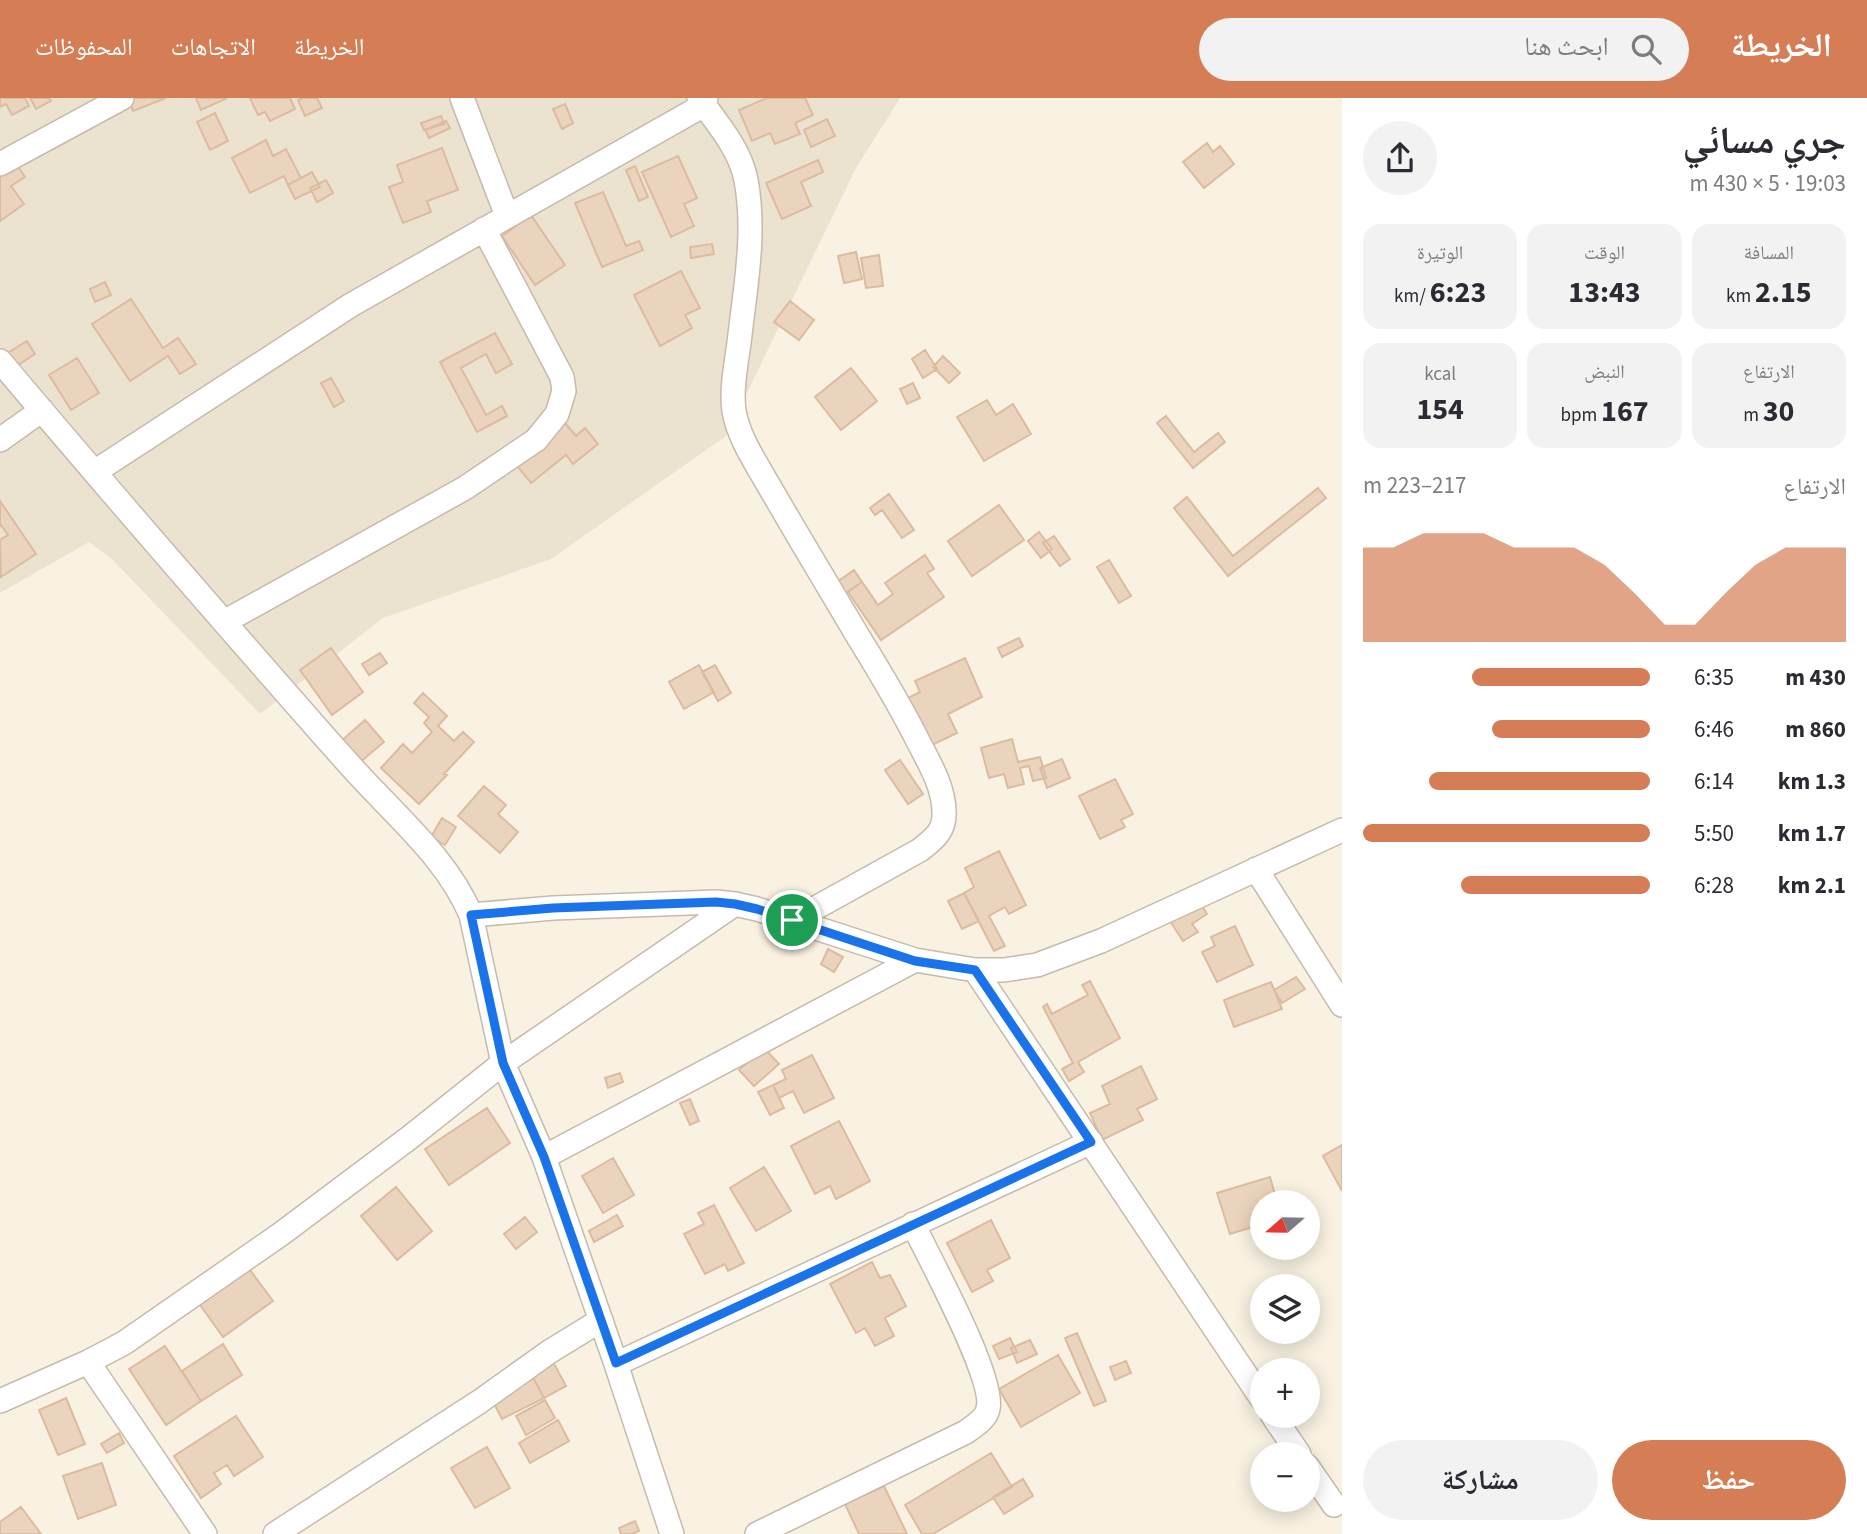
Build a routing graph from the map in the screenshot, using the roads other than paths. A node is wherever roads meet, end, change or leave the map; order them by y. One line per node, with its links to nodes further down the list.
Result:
1 (122, 98): 4 (street)
2 (462, 98): 5 (street)
3 (703, 100): 5 (street); 16 (street)
4 (0, 164)
5 (507, 216): 6 (street)
6 (484, 229): 10 (street); 11 (street)
7 (0, 360): 8 (street)
8 (42, 410): 9 (street); 10 (street)
9 (0, 440)
10 (96, 471): 11 (street)
11 (223, 622): 15 (street)
12 (1342, 830): 13 (street)
13 (1256, 869): 18 (street); 19 (street)
14 (735, 904): 15 (street); 16 (street); 20 (street)
15 (471, 915): 20 (street)
16 (792, 920): 17 (street)
17 (915, 961): 18 (street); 22 (street)
18 (975, 970): 21 (street)
19 (1342, 1005)
20 (503, 1063): 22 (street); 25 (street)
21 (1091, 1142): 23 (street); 27 (street)
22 (544, 1157): 24 (street)
23 (913, 1224): 26 (street); 34 (street)
24 (601, 1320): 26 (street); 32 (street)
25 (88, 1362): 28 (street); 31 (street)
26 (616, 1363): 33 (street)
27 (1250, 1381)
28 (0, 1401)
29 (1320, 1485): 30 (street)
30 (1334, 1505)
31 (195, 1531)
32 (275, 1534)
33 (672, 1534)
34 (757, 1534)

